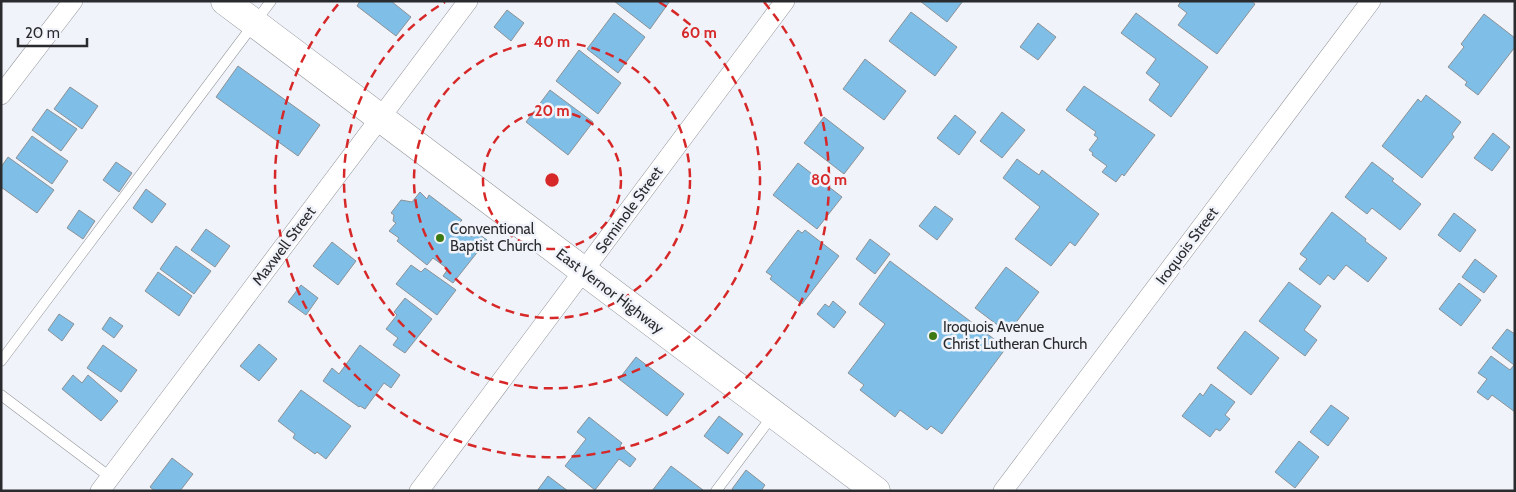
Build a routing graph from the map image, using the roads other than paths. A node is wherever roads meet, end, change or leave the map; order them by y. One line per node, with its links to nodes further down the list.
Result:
1 (73, 1): 8 (street)
2 (225, 1): 7 (street, East Vernor Highway)
3 (272, 1): 7 (lane)
4 (468, 1): 9 (street, Maxwell Street)
5 (785, 1): 10 (street, Seminole Street)
6 (1371, 1): 18 (street, Iroquois Street)
7 (255, 24): 9 (street, East Vernor Highway); 11 (lane)
8 (1, 95)
9 (380, 118): 10 (street, East Vernor Highway); 14 (street, Maxwell Street)
10 (584, 271): 13 (street, East Vernor Highway); 15 (street, Seminole Street)
11 (1, 361)
12 (1, 394): 14 (lane)
13 (774, 414): 16 (lane); 17 (street, East Vernor Highway)
14 (105, 484)
15 (419, 491)
16 (716, 491)
17 (876, 491)
18 (1003, 491)

